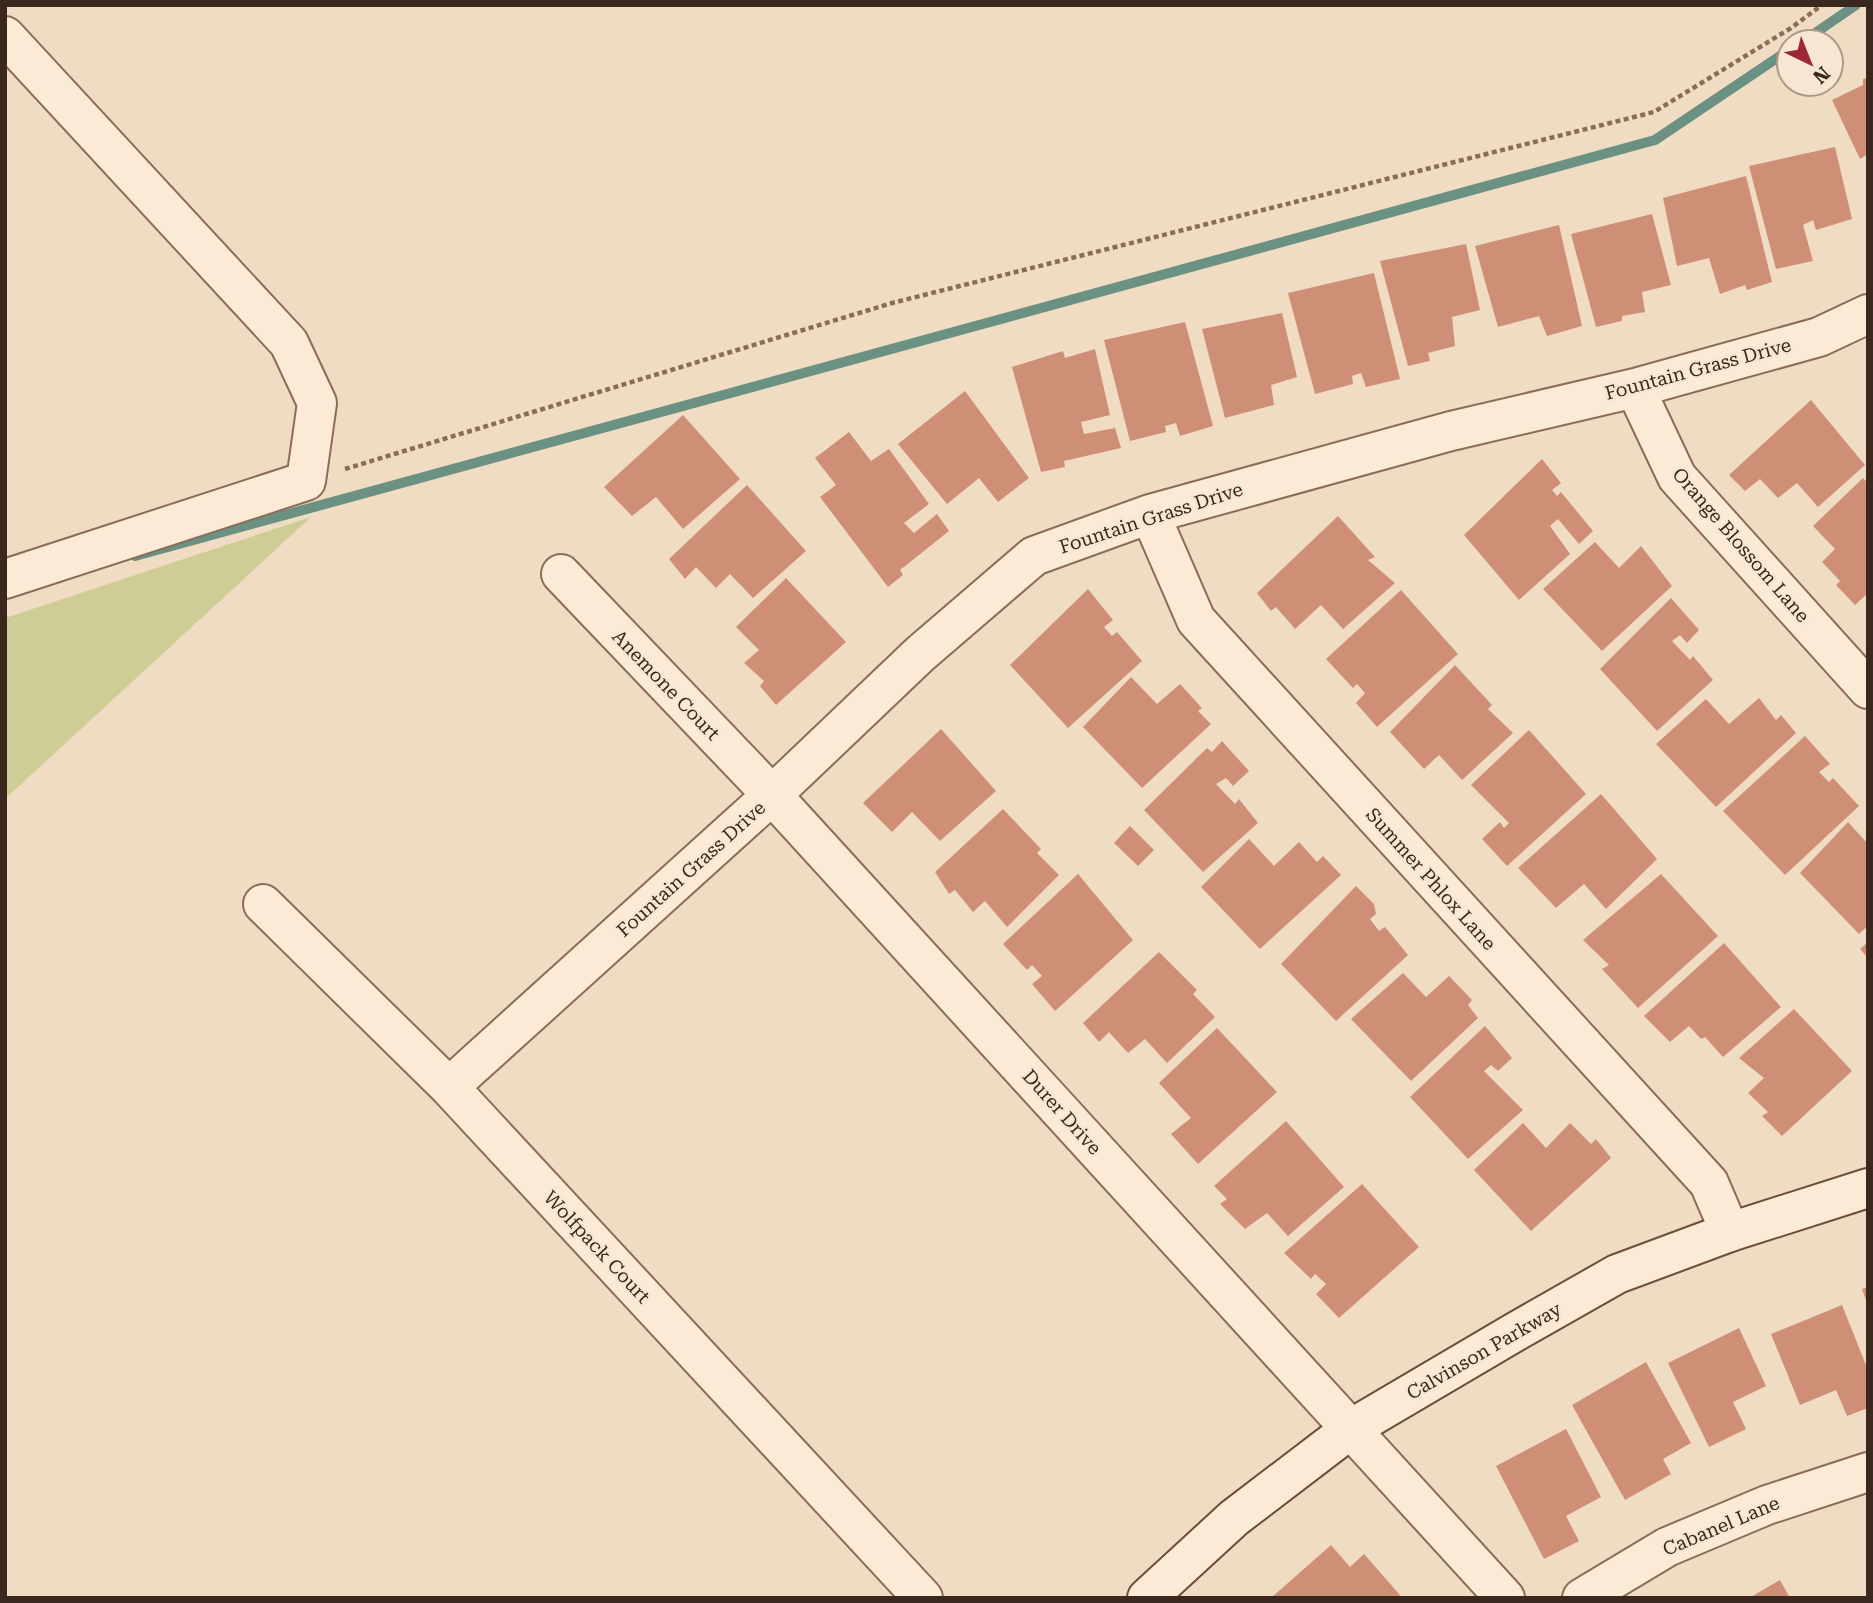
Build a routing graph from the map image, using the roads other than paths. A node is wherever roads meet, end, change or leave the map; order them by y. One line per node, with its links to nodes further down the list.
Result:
1 (5, 36): 6 (street)
2 (1868, 314): 3 (street, Fountain Grass Drive)
3 (1635, 388): 4 (street, Fountain Grass Drive); 7 (street, Orange Blossom Lane)
4 (1150, 514): 8 (street, Fountain Grass Drive); 12 (street, Summer Phlox Lane)
5 (561, 574): 8 (street, Anemone Court)
6 (5, 579)
7 (1868, 689)
8 (772, 795): 10 (street, Fountain Grass Drive); 13 (street, Durer Drive)
9 (263, 904): 10 (street, Wolfpack Court)
10 (449, 1087): 15 (street, Wolfpack Court)
11 (1868, 1188): 12 (street, Calvinson Parkway)
12 (1730, 1232): 13 (street, Calvinson Parkway)
13 (1352, 1428): 16 (street, Calvinson Parkway); 17 (street)
14 (1868, 1472): 18 (street, Cabanel Lane)
15 (923, 1598)
16 (1147, 1598)
17 (1505, 1598)
18 (1582, 1598)

